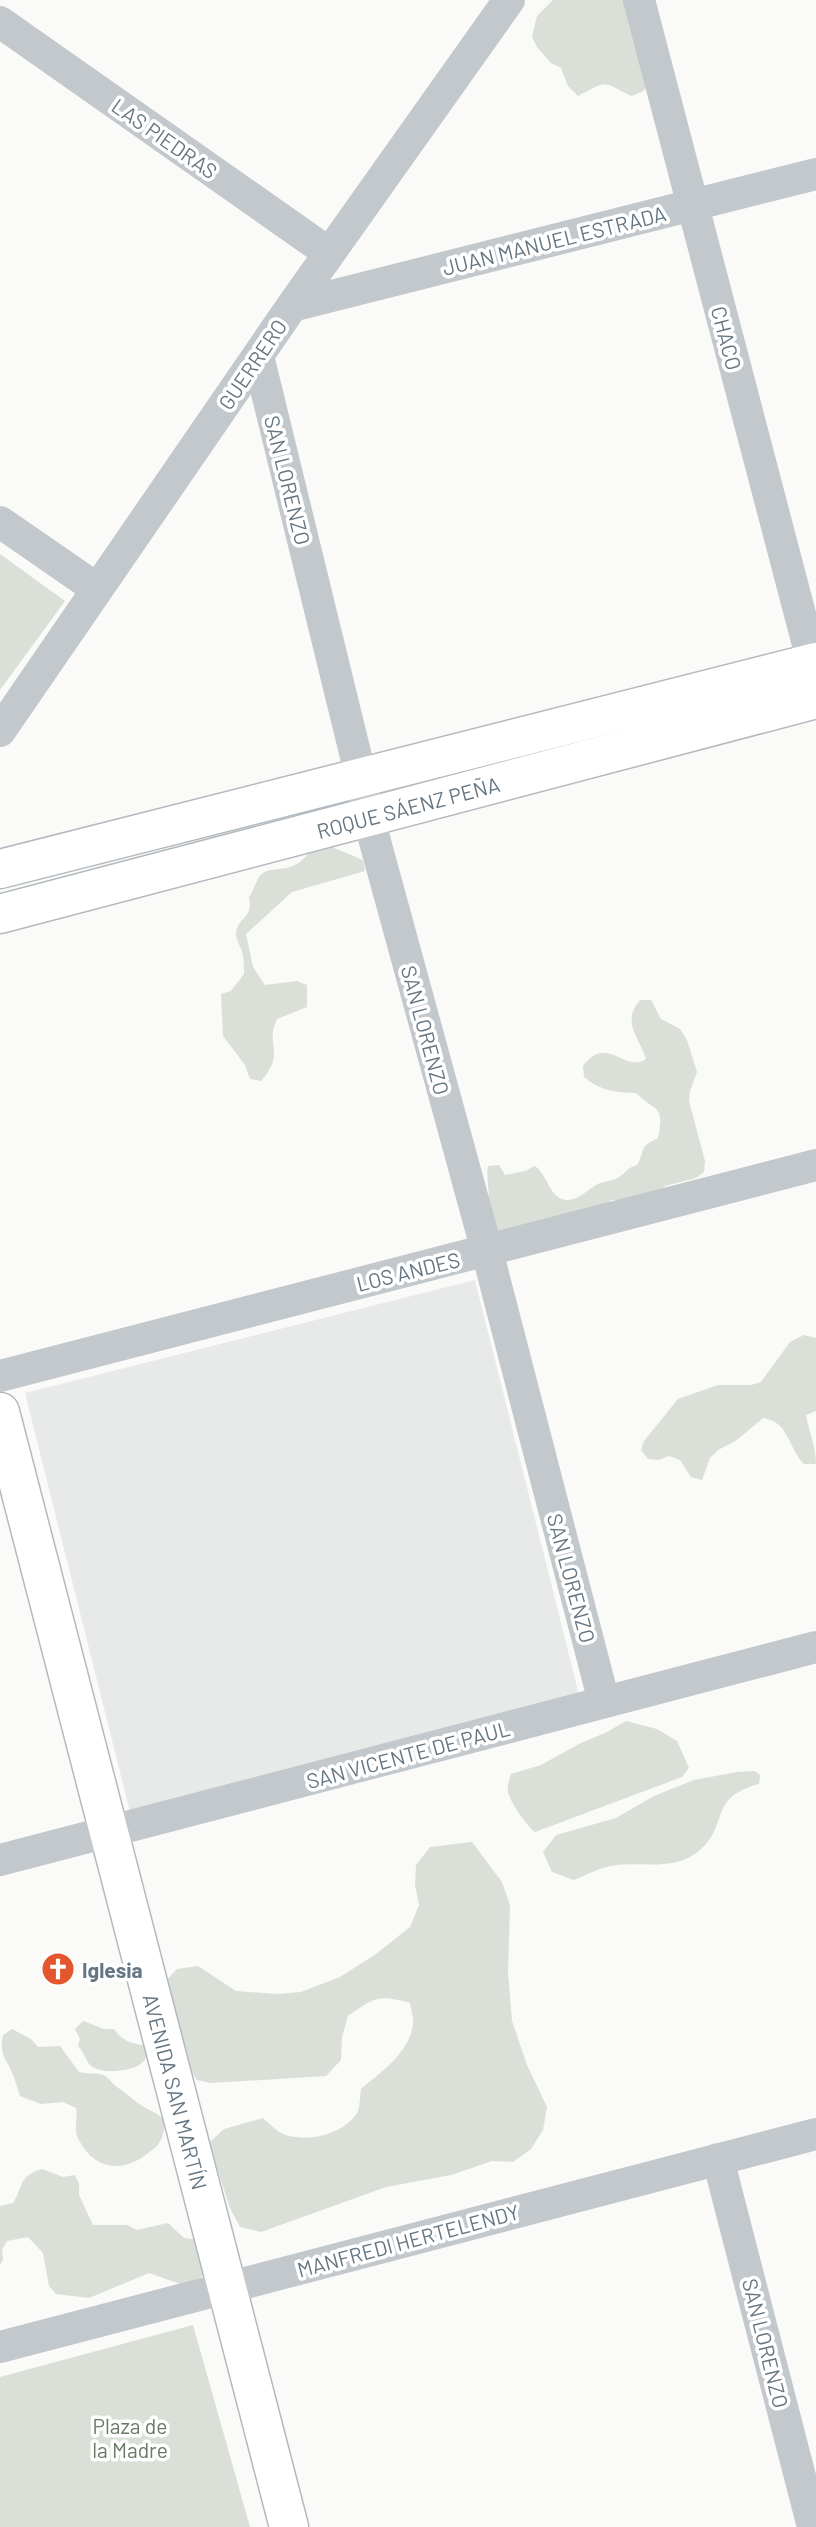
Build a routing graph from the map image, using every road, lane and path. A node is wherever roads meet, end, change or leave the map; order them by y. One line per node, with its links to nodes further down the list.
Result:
1 (509, 0): 6 (street, GUERRERO)
2 (639, 0): 5 (street, CHACO)
3 (0, 22): 6 (street, LAS PIEDRAS)
4 (816, 174): 5 (street, JUAN MANUEL ESTRADA)
5 (692, 205): 7 (street, JUAN MANUEL ESTRADA); 11 (street, CHACO)
6 (330, 253): 7 (street, GUERRERO)
7 (292, 306): 8 (street, GUERRERO)
8 (258, 356): 10 (street, GUERRERO); 13 (street, SAN LORENZO)
9 (0, 522): 10 (street)
10 (97, 589): 12 (street, GUERRERO)
11 (815, 675): 13 (street, ROQUE SÁENZ PEÑA); 14 (street, ROQUE SÁENZ PEÑA)
12 (0, 732)
13 (361, 778): 14 (street, SAN LORENZO); 15 (street, ROQUE SÁENZ PEÑA)
14 (368, 816): 16 (street, ROQUE SÁENZ PEÑA); 18 (street, SAN LORENZO)
15 (0, 869)
16 (0, 914)
17 (816, 1165): 18 (street, LOS ANDES)
18 (486, 1251): 19 (street, LOS ANDES); 22 (street, SAN LORENZO)
19 (0, 1376)
20 (0, 1412): 23 (street, AVENIDA SAN MARTÍN)
21 (816, 1647): 22 (street, SAN VICENTE DE PAUL)
22 (604, 1702): 23 (street, SAN VICENTE DE PAUL)
23 (109, 1832): 24 (street, SAN VICENTE DE PAUL); 27 (street, AVENIDA SAN MARTÍN)
24 (0, 1860)
25 (816, 2134): 26 (street, MANFREDI HERTELENDY)
26 (718, 2159): 27 (street, MANFREDI HERTELENDY); 30 (street, SAN LORENZO)
27 (227, 2288): 28 (street, MANFREDI HERTELENDY); 29 (street, AVENIDA SAN MARTÍN)
28 (0, 2347)
29 (289, 2527)
30 (813, 2527)

